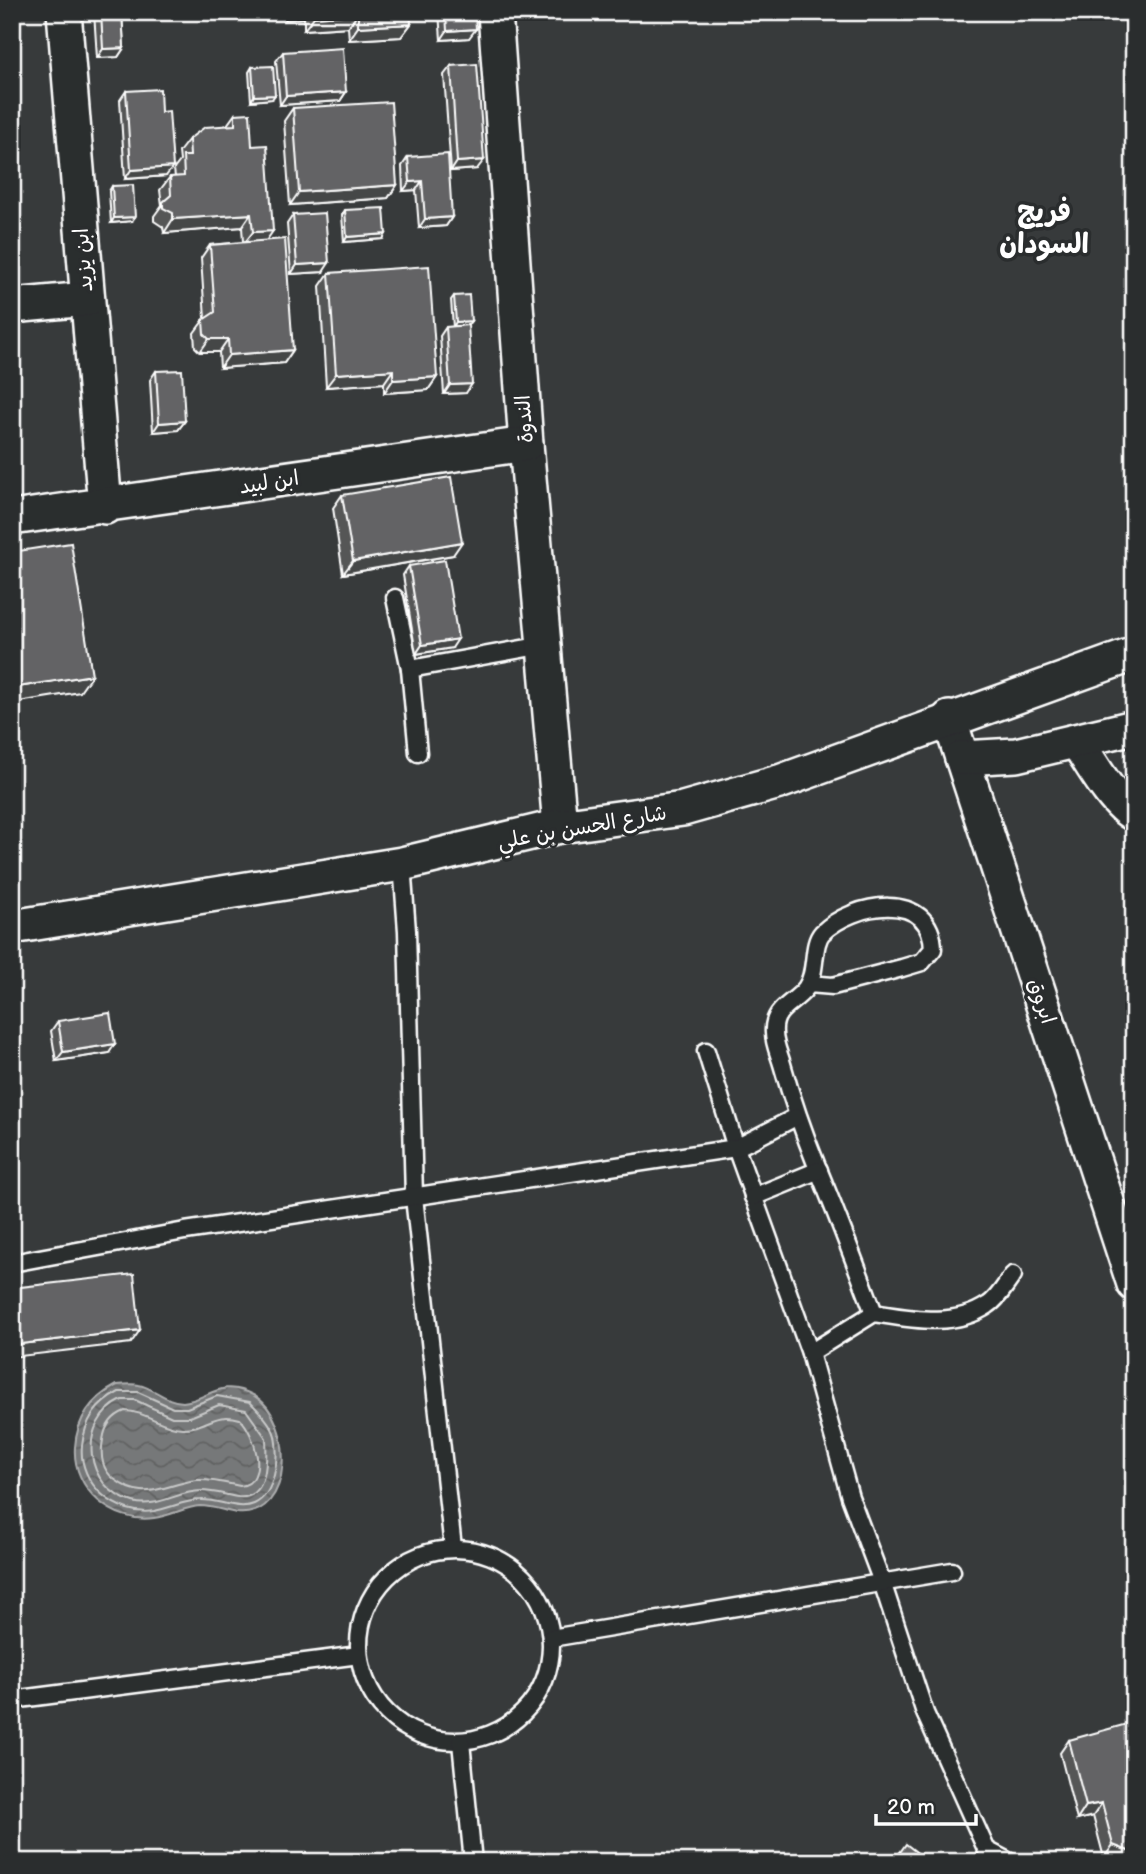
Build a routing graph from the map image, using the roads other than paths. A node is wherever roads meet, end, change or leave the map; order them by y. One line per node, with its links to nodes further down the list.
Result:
1 (64, 12): 3 (street, ابن يزيد)
2 (495, 12): 5 (street, الندوة)
3 (86, 299): 4 (street); 6 (street, ابن يزيد)
4 (12, 306)
5 (526, 444): 6 (street, ابن لبيد); 9 (street, الندوة)
6 (105, 507): 7 (street, ابن لبيد)
7 (12, 518)
8 (396, 598): 11 (lane)
9 (544, 645): 11 (lane); 18 (street, الندوة)
10 (1134, 654): 12 (street, شارع الحسن بن علي)
11 (410, 669): 15 (lane)
12 (949, 718): 16 (street, ابروق); 18 (street, شارع الحسن بن علي)
13 (1134, 727): 14 (street)
14 (1077, 742): 16 (street); 17 (street)
15 (418, 753)
16 (962, 758): 28 (street, ابروق)
17 (1134, 814)
18 (560, 826): 19 (street, شارع الحسن بن علي)
19 (402, 864): 20 (street, شارع الحسن بن علي); 26 (lane)
20 (12, 927)
21 (809, 984): 21 (lane); 23 (lane)
22 (706, 1051): 24 (lane)
23 (796, 1116): 24 (lane); 25 (lane)
24 (736, 1148): 26 (lane); 27 (lane)
25 (819, 1170): 27 (lane); 32 (lane)
26 (414, 1197): 29 (lane); 34 (lane)
27 (753, 1197): 33 (lane)
28 (1125, 1223): 31 (street, ابروق)
29 (12, 1263)
30 (1013, 1275): 32 (lane)
31 (1134, 1284)
32 (874, 1313): 33 (lane)
33 (810, 1353): 36 (lane)
34 (453, 1548): 37 (lane); 38 (lane)
35 (952, 1572): 36 (lane)
36 (882, 1582): 37 (lane); 41 (lane)
37 (551, 1638): 40 (lane)
38 (359, 1655): 39 (lane); 40 (lane)
39 (12, 1700)
40 (461, 1742): 42 (lane)
41 (991, 1856): 43 (lane)
42 (473, 1862)
43 (1010, 1862)

